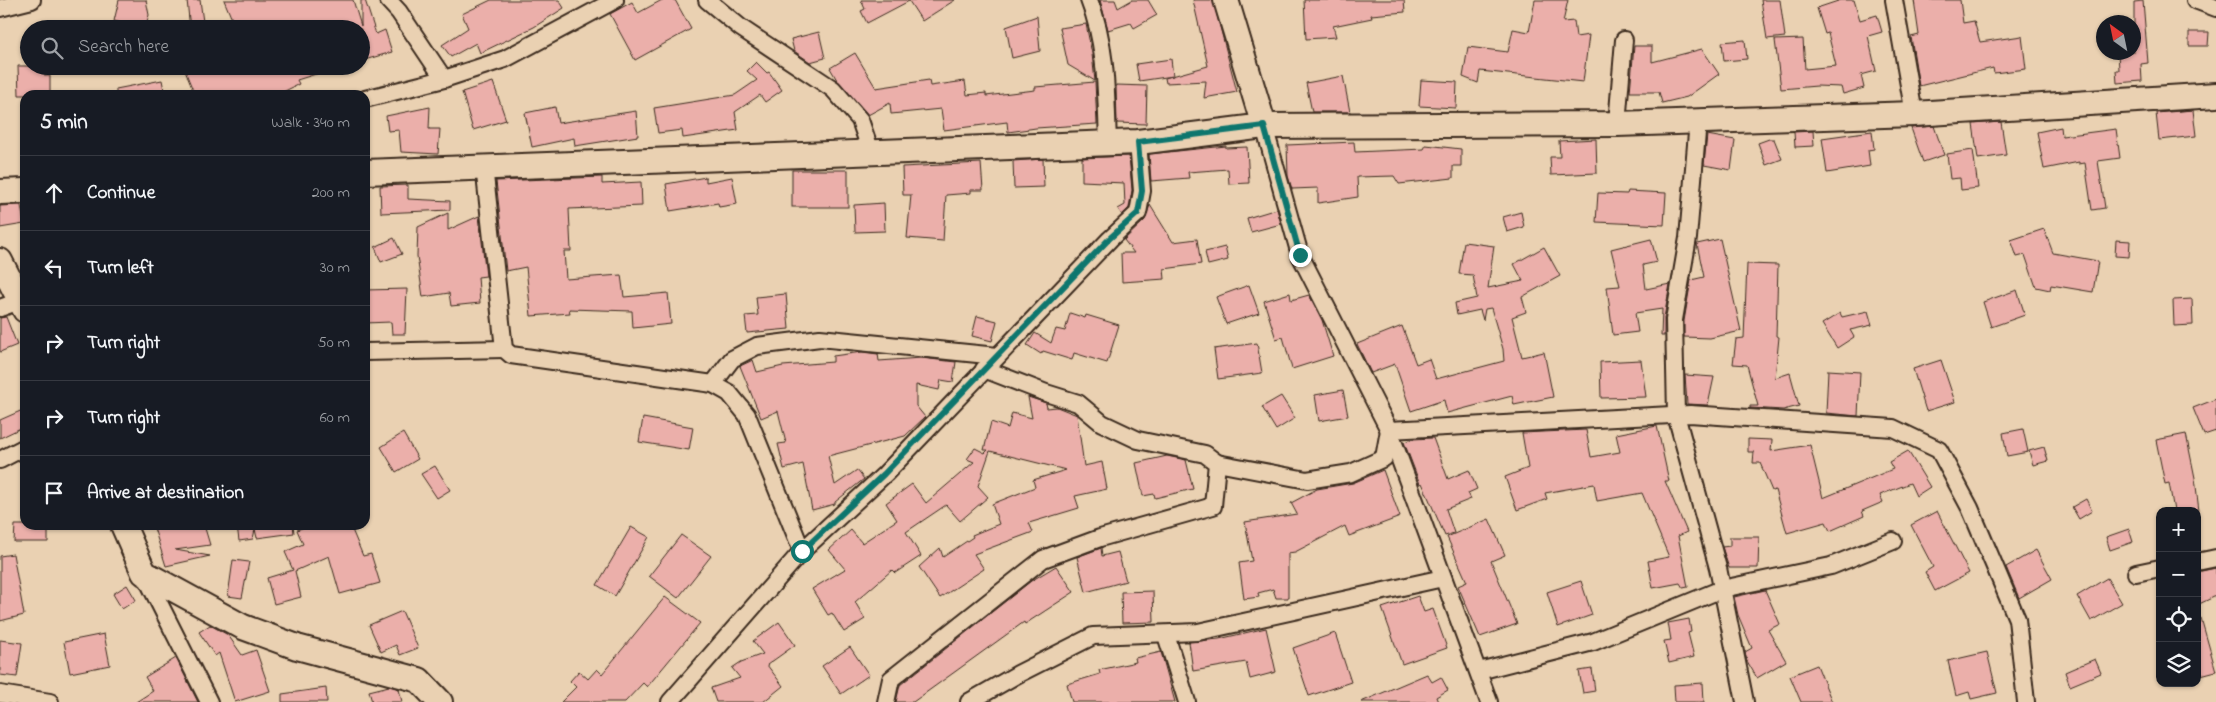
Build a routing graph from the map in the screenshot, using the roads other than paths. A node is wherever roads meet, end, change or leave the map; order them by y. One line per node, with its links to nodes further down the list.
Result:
1 (32, 0): 10 (street)
2 (388, 0): 13 (street)
3 (615, 0): 9 (street)
4 (707, 0): 22 (street)
5 (1089, 0): 21 (street)
6 (1226, 0): 19 (street)
7 (1894, 0): 16 (street)
8 (2195, 0): 11 (street)
9 (595, 5): 13 (street)
10 (0, 8)
11 (2216, 8)
12 (1624, 40): 18 (street)
13 (444, 79): 15 (street)
14 (2216, 95): 16 (street)
15 (370, 98)
16 (1914, 114): 17 (street)
17 (1698, 121): 18 (street); 34 (street)
18 (1617, 124): 19 (street)
19 (1264, 126): 20 (street); 35 (street)
20 (1138, 142): 21 (street); 31 (street)
21 (1108, 143): 22 (street)
22 (871, 152): 23 (street)
23 (484, 166): 24 (street); 29 (street)
24 (370, 172)
25 (20, 190): 26 (street)
26 (0, 192)
27 (0, 261): 28 (street)
28 (16, 306)
29 (504, 349): 30 (street); 33 (street)
30 (370, 352)
31 (997, 356): 32 (street); 33 (street)
32 (984, 369): 38 (street); 41 (street)
33 (713, 384): 41 (street)
34 (1676, 415): 35 (street); 48 (street); 61 (street)
35 (1389, 430): 38 (street); 47 (street)
36 (20, 450): 37 (street)
37 (0, 460)
38 (1217, 463): 56 (street)
39 (125, 530): 45 (street)
40 (1893, 541): 48 (street)
41 (802, 551): 55 (street)
42 (2216, 558): 43 (street)
43 (2201, 561)
44 (2156, 569): 46 (street)
45 (144, 573): 53 (street); 54 (street)
46 (2136, 573)
47 (1443, 578): 49 (street); 50 (street)
48 (1722, 589): 50 (street); 60 (street)
49 (1166, 635): 57 (street); 58 (street)
50 (1479, 671): 59 (street)
51 (0, 694): 52 (street)
52 (50, 702)
53 (209, 702)
54 (440, 702)
55 (670, 702)
56 (886, 702)
57 (969, 702)
58 (1187, 702)
59 (1489, 702)
60 (1745, 702)
61 (2026, 702)

